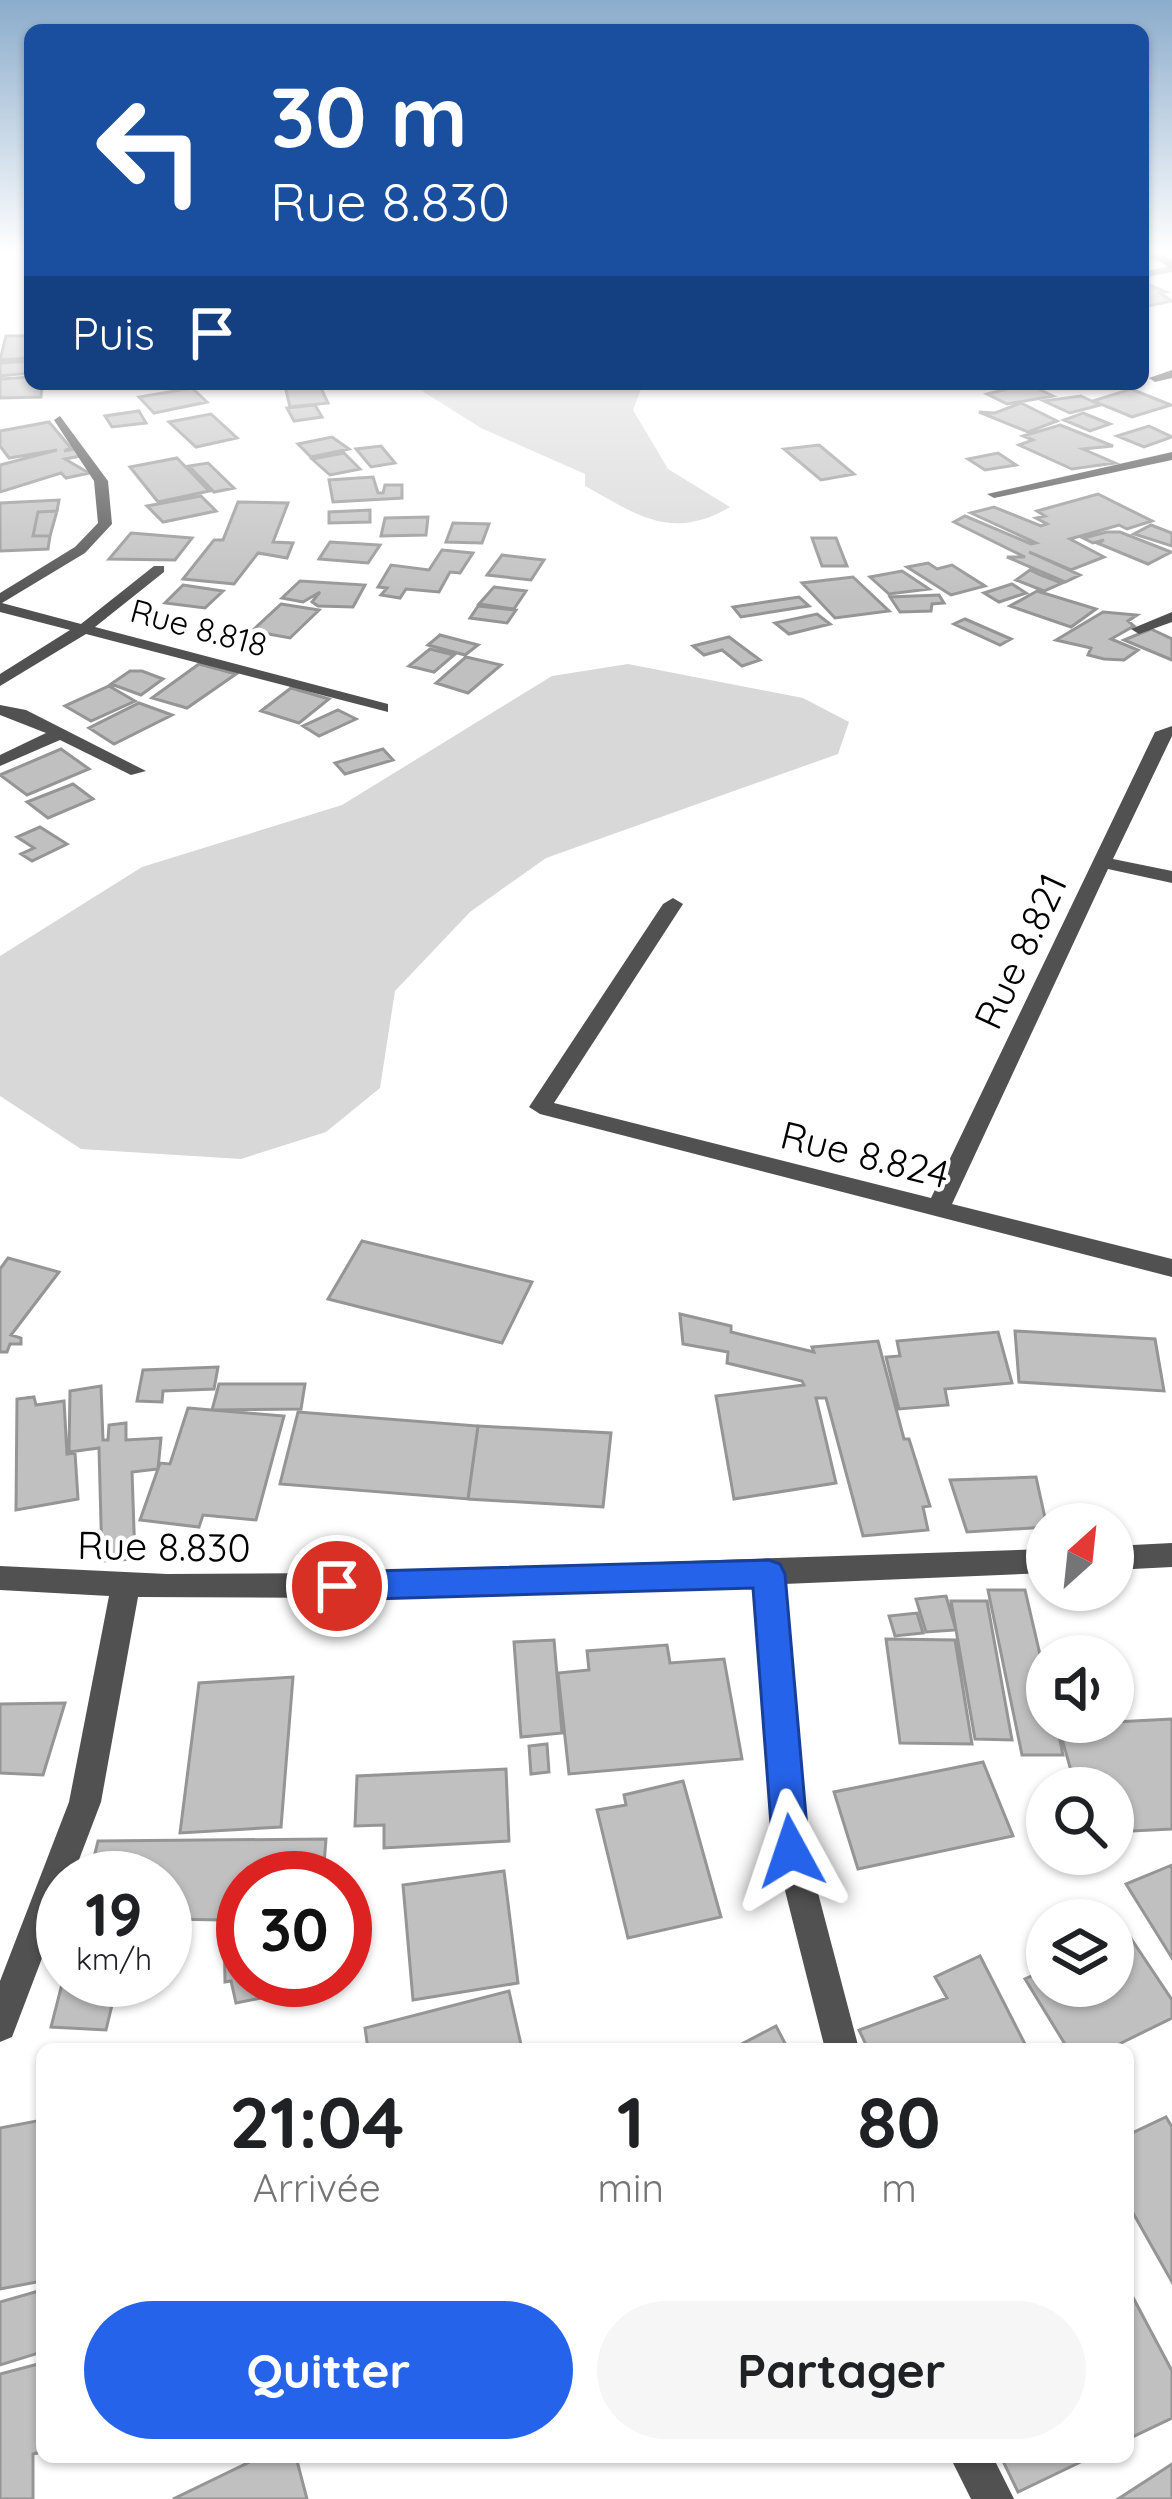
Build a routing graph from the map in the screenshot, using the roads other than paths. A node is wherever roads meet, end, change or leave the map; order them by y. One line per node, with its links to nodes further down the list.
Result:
1 (1172, 374): 2 (street)
2 (1155, 378)
3 (60, 420): 7 (street)
4 (1172, 456): 5 (street)
5 (994, 494)
6 (159, 568): 9 (street)
7 (0, 603): 9 (street, Rue 8.818)
8 (1172, 617): 10 (street)
9 (85, 628): 11 (street); 12 (street, Rue 8.818)
10 (1139, 629)
11 (0, 681)
12 (382, 708)
13 (0, 710): 15 (street)
14 (1172, 731): 18 (street, Rue 8.821)
15 (57, 735): 16 (street); 17 (street)
16 (0, 761)
17 (137, 771)
18 (1102, 862): 19 (street); 21 (street, Rue 8.821)
19 (1172, 877)
20 (674, 904): 21 (street, Rue 8.824)
21 (938, 1210): 22 (street, Rue 8.824)
22 (1172, 1268)
23 (1172, 1555): 24 (street)
24 (1134, 1557)
25 (1026, 1562): 26 (street, Rue 8.830)
26 (769, 1574): 28 (street, Rue 8.830); 30 (street)
27 (0, 1578): 28 (street, Rue 8.830)
28 (125, 1588): 29 (street)
29 (0, 2025)
30 (840, 2043)
31 (973, 2463): 32 (street)
32 (994, 2499)

